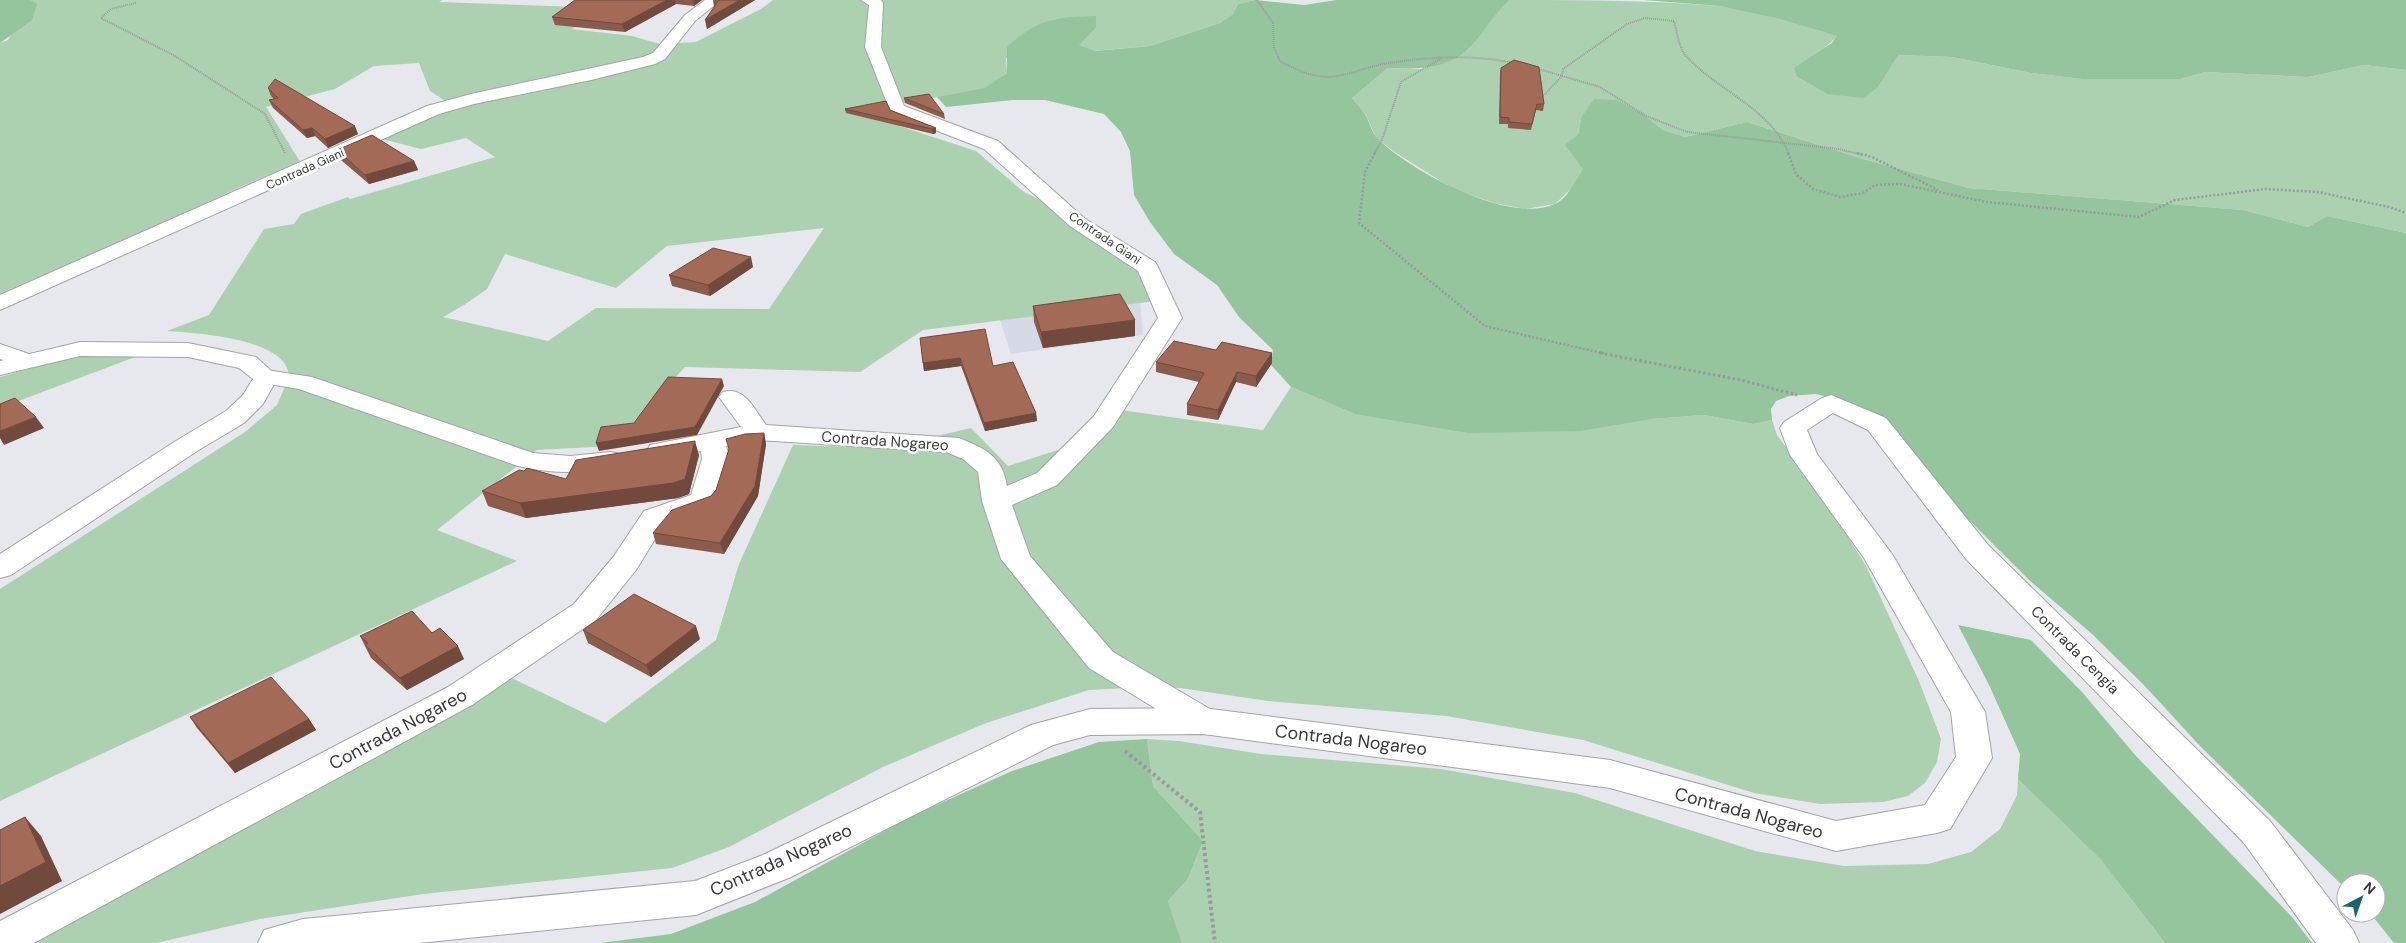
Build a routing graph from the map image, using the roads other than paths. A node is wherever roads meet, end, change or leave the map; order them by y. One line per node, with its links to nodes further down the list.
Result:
1 (714, 0): 3 (street, Contrada Giani)
2 (868, 0): 12 (street, Contrada Giani)
3 (0, 303)
4 (0, 351): 5 (street)
5 (26, 360): 6 (street); 7 (street)
6 (0, 368)
7 (266, 377): 11 (street, Contrada Nogareo); 13 (street)
8 (732, 397): 10 (street)
9 (1793, 428): 14 (street, Contrada Nogareo); 17 (street, Contrada Cengia)
10 (758, 432): 11 (street, Contrada Nogareo); 12 (street, Contrada Nogareo)
11 (712, 443): 15 (street, Contrada Nogareo)
12 (996, 501): 14 (street, Contrada Nogareo)
13 (0, 568)
14 (1203, 721): 16 (street, Contrada Nogareo)
15 (0, 941)
16 (278, 943)
17 (2339, 943)

